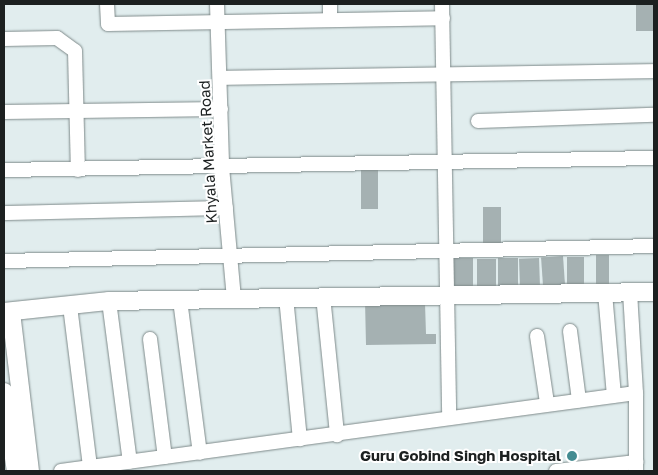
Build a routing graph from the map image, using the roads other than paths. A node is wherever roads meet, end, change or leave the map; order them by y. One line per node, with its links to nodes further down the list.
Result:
1 (107, 4): 7 (street)
2 (218, 4): 7 (street, Khyala Market Road)
3 (330, 4): 6 (street)
4 (442, 4): 5 (street)
5 (442, 18): 6 (street); 10 (street)
6 (330, 20): 7 (street)
7 (218, 22): 11 (street, Khyala Market Road)
8 (4, 39): 13 (street)
9 (654, 71): 10 (street)
10 (444, 76): 11 (street); 18 (street)
11 (220, 78): 12 (street, Khyala Market Road)
12 (221, 109): 13 (street); 19 (street, Khyala Market Road)
13 (76, 111): 14 (street); 21 (street)
14 (4, 112)
15 (654, 116): 16 (street)
16 (478, 121)
17 (654, 158): 18 (street)
18 (445, 163): 19 (street); 25 (street)
19 (222, 167): 21 (street); 22 (street, Khyala Market Road)
20 (4, 170): 21 (street)
21 (78, 170)
22 (226, 208): 23 (street); 26 (street, Khyala Market Road)
23 (4, 213)
24 (654, 246): 25 (street)
25 (447, 252): 26 (street); 31 (street)
26 (230, 253): 27 (street); 34 (street, Khyala Market Road)
27 (4, 261)
28 (630, 292): 29 (street); 30 (street); 43 (street)
29 (654, 292)
30 (605, 293): 31 (street); 44 (street)
31 (447, 294): 32 (street); 47 (street)
32 (323, 296): 33 (street); 48 (street)
33 (286, 297): 34 (street); 49 (street)
34 (234, 298): 35 (street)
35 (180, 300): 36 (street); 50 (street)
36 (110, 301): 37 (street); 52 (street)
37 (70, 306): 38 (street); 54 (street)
38 (7, 312): 53 (street)
39 (570, 331): 45 (street)
40 (537, 336): 46 (street)
41 (150, 339): 51 (street)
42 (4, 392): 53 (street)
43 (636, 393): 44 (street); 55 (street)
44 (614, 396): 45 (street)
45 (579, 400): 46 (street)
46 (547, 404): 47 (street)
47 (449, 418): 48 (street)
48 (337, 434): 49 (street)
49 (300, 440): 50 (street)
50 (200, 453): 51 (street)
51 (165, 457): 52 (street)
52 (130, 462): 54 (street)
53 (18, 467)
54 (90, 467): 56 (street)
55 (636, 467): 57 (street)
56 (60, 471)
57 (556, 471)

